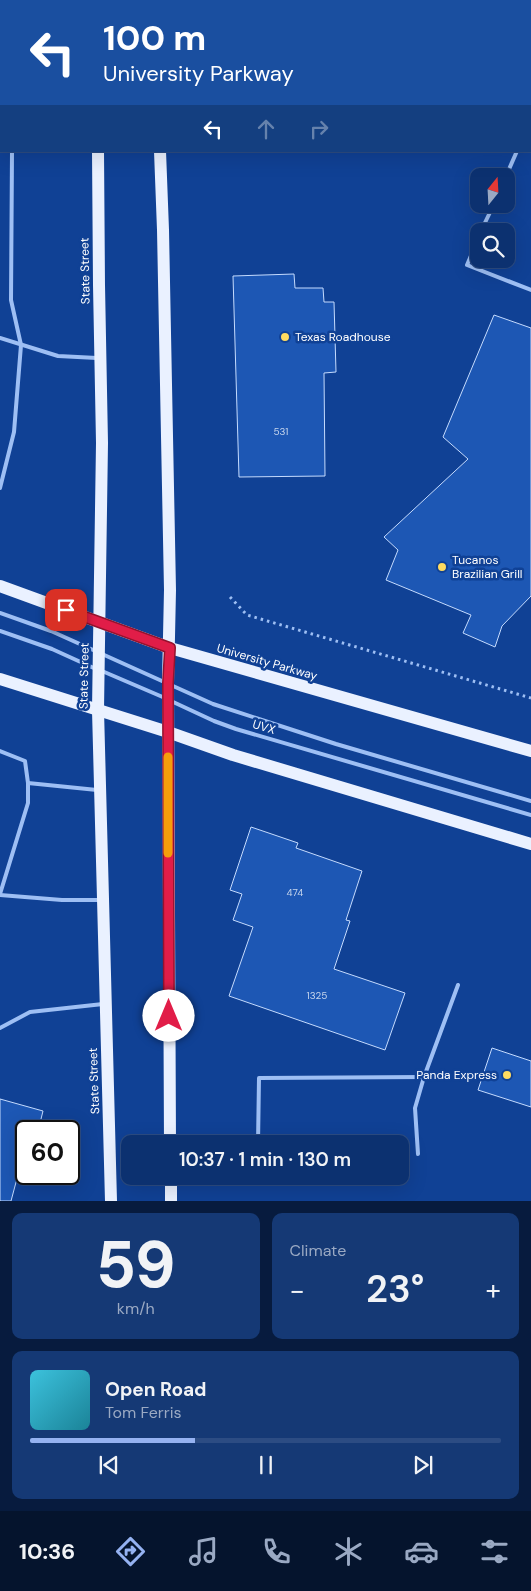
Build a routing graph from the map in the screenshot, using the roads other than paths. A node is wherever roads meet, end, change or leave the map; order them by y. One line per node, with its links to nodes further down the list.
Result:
1 (12, 152): 9 (lane)
2 (98, 152): 10 (main road, State Street)
3 (160, 152): 16 (main road)
4 (517, 152): 5 (lane)
5 (510, 168)
6 (475, 268): 7 (lane)
7 (531, 290)
8 (0, 338): 9 (lane)
9 (20, 345): 10 (lane); 11 (lane)
10 (101, 359): 14 (main road, State Street)
11 (0, 488)
12 (0, 586): 14 (main road, University Parkway)
13 (0, 614): 17 (lane)
14 (99, 622): 16 (main road, University Parkway); 17 (main road, State Street)
15 (0, 631): 18 (lane, UVX)
16 (170, 648): 20 (main road); 25 (main road, University Parkway)
17 (98, 652): 18 (main road, State Street); 20 (lane)
18 (98, 670): 21 (lane, UVX); 22 (main road, State Street)
19 (0, 679): 22 (main road)
20 (168, 683): 21 (main road); 28 (lane)
21 (168, 700): 23 (main road); 29 (lane, UVX)
22 (98, 710): 23 (main road); 27 (main road, State Street)
23 (168, 732): 30 (main road); 37 (main road)
24 (0, 751): 26 (lane)
25 (531, 751)
26 (28, 783): 27 (lane); 31 (lane)
27 (100, 790): 32 (main road, State Street)
28 (531, 801)
29 (531, 815)
30 (531, 844)
31 (0, 894): 32 (lane)
32 (102, 900): 34 (main road, State Street)
33 (458, 985): 36 (lane)
34 (106, 1004): 35 (lane); 41 (main road, State Street)
35 (0, 1028)
36 (424, 1077): 38 (lane); 39 (lane)
37 (170, 1135)
38 (258, 1135)
39 (418, 1154)
40 (170, 1185): 42 (main road)
41 (111, 1201)
42 (171, 1201)

